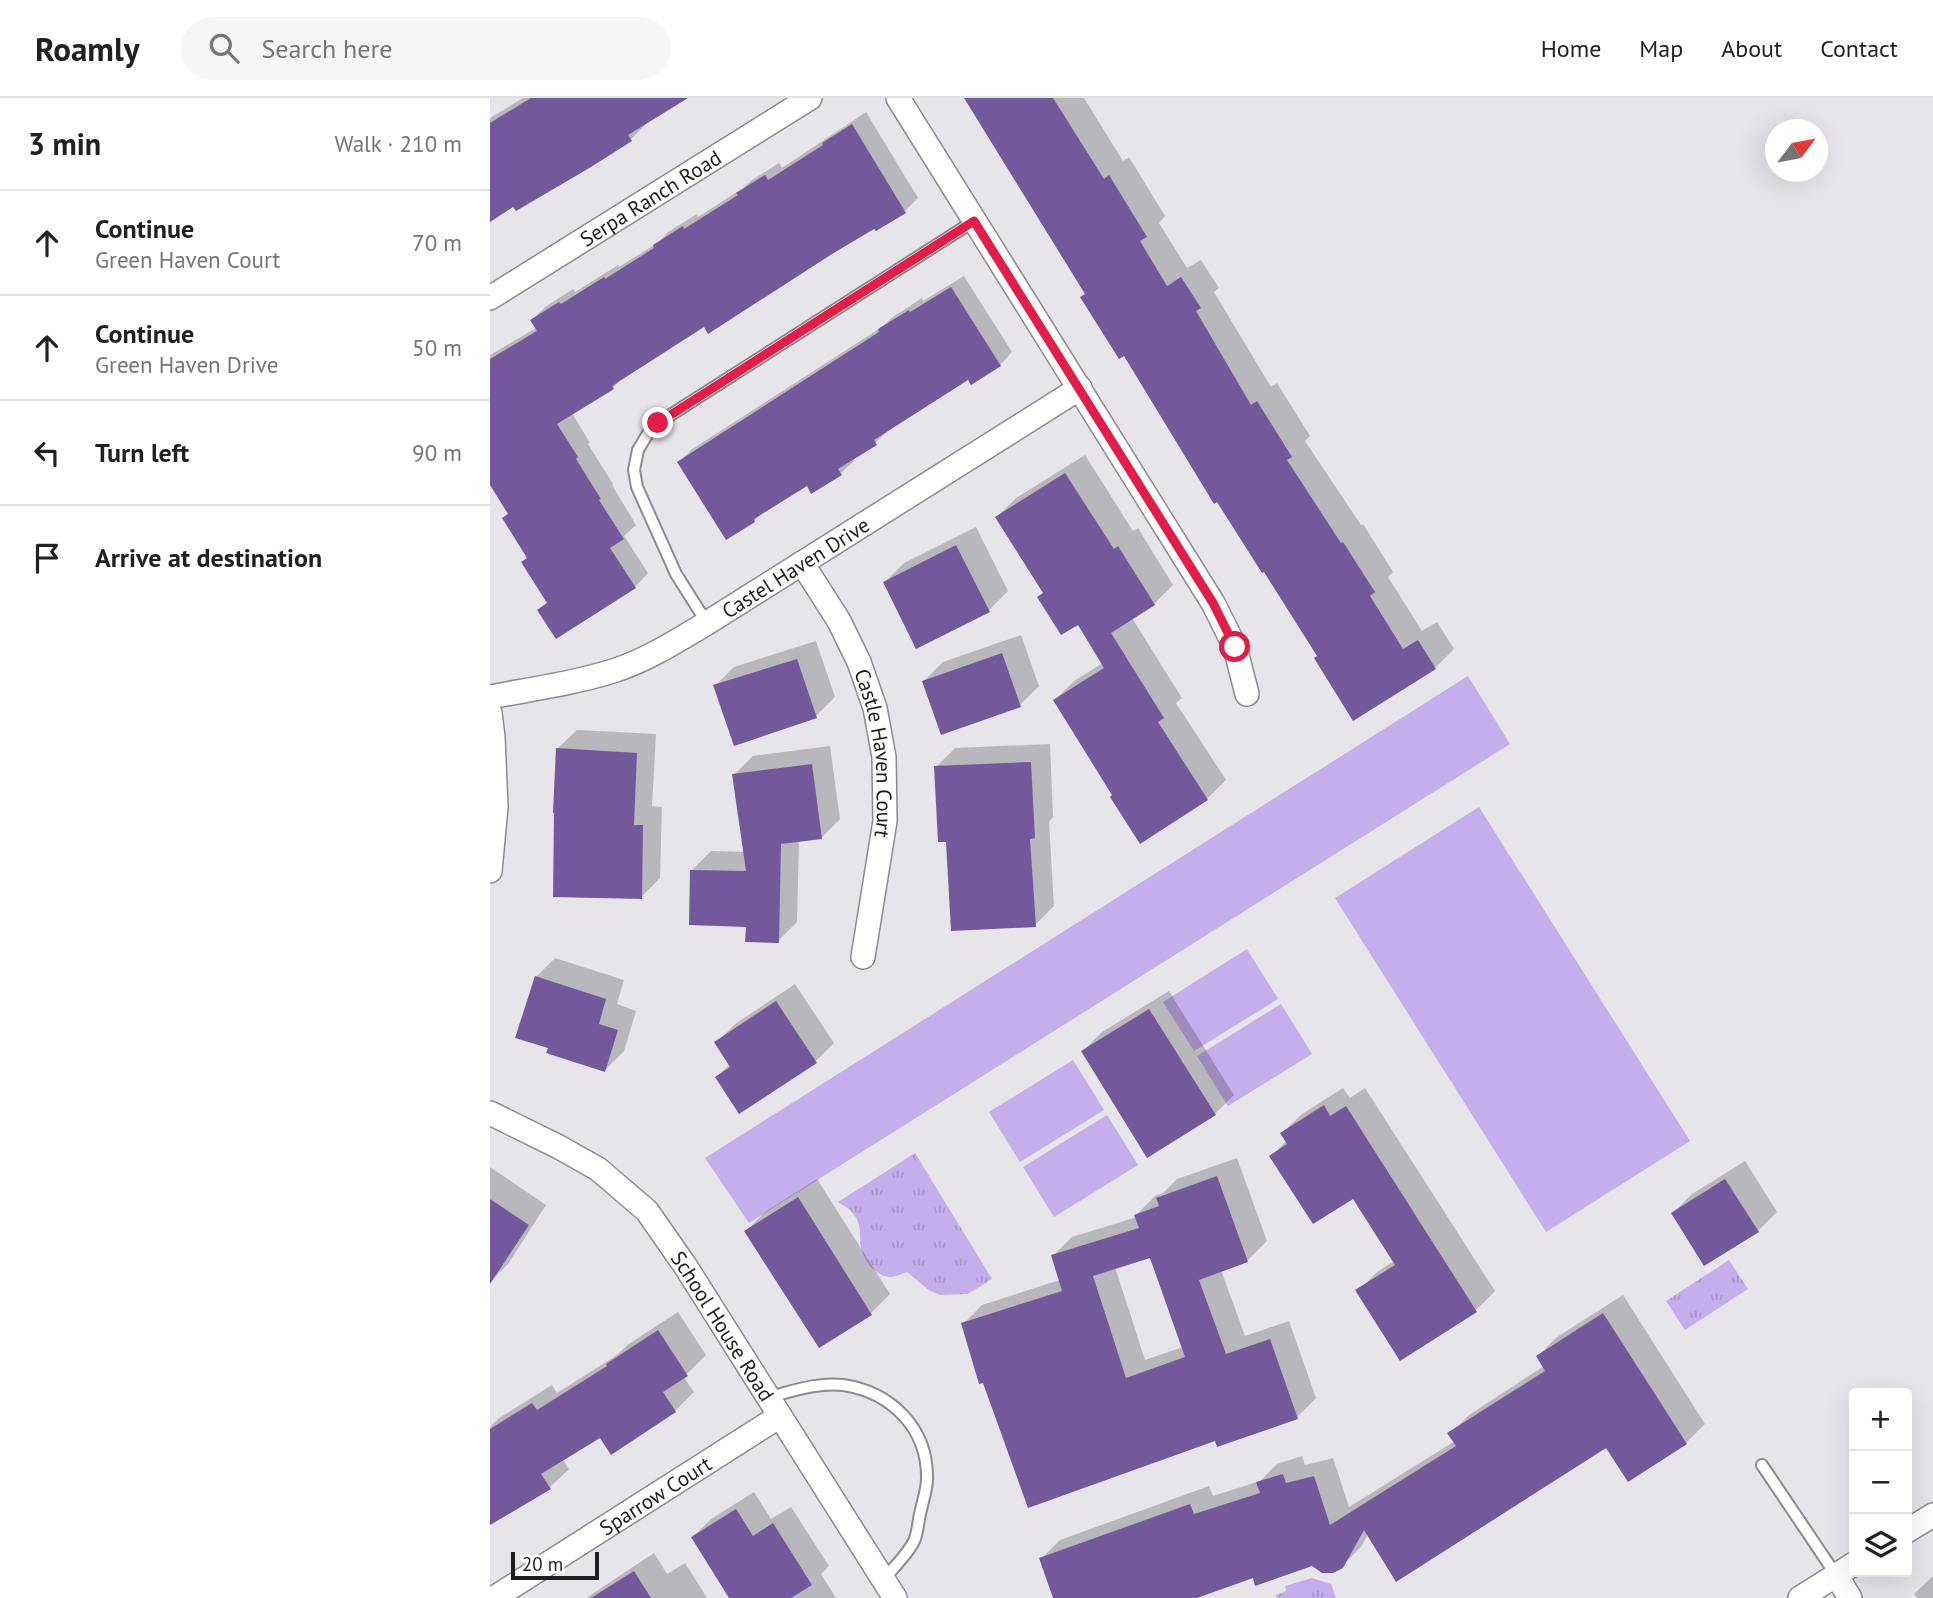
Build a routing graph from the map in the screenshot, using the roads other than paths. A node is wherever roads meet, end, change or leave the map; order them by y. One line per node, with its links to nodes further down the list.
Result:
1 (810, 98): 4 (street, Serpa Ranch Road)
2 (898, 98): 3 (street)
3 (974, 221): 5 (street); 7 (lane)
4 (490, 298)
5 (1080, 388): 6 (street, Castel Haven Drive); 8 (street)
6 (802, 563): 7 (street, Castel Haven Drive); 12 (street, Castle Haven Court)
7 (707, 623): 9 (street, Castel Haven Drive)
8 (1247, 694)
9 (490, 697)
10 (490, 713): 11 (street)
11 (490, 871)
12 (863, 957)
13 (490, 1113): 14 (street, School House Road)
14 (774, 1406): 19 (street, School House Road); 19 (lane); 20 (street, Sparrow Court)
15 (1762, 1465): 18 (lane)
16 (1933, 1515): 17 (street)
17 (1912, 1528)
18 (1845, 1570): 21 (street); 22 (street)
19 (890, 1589)
20 (494, 1598)
21 (1800, 1598)
22 (1850, 1598)

